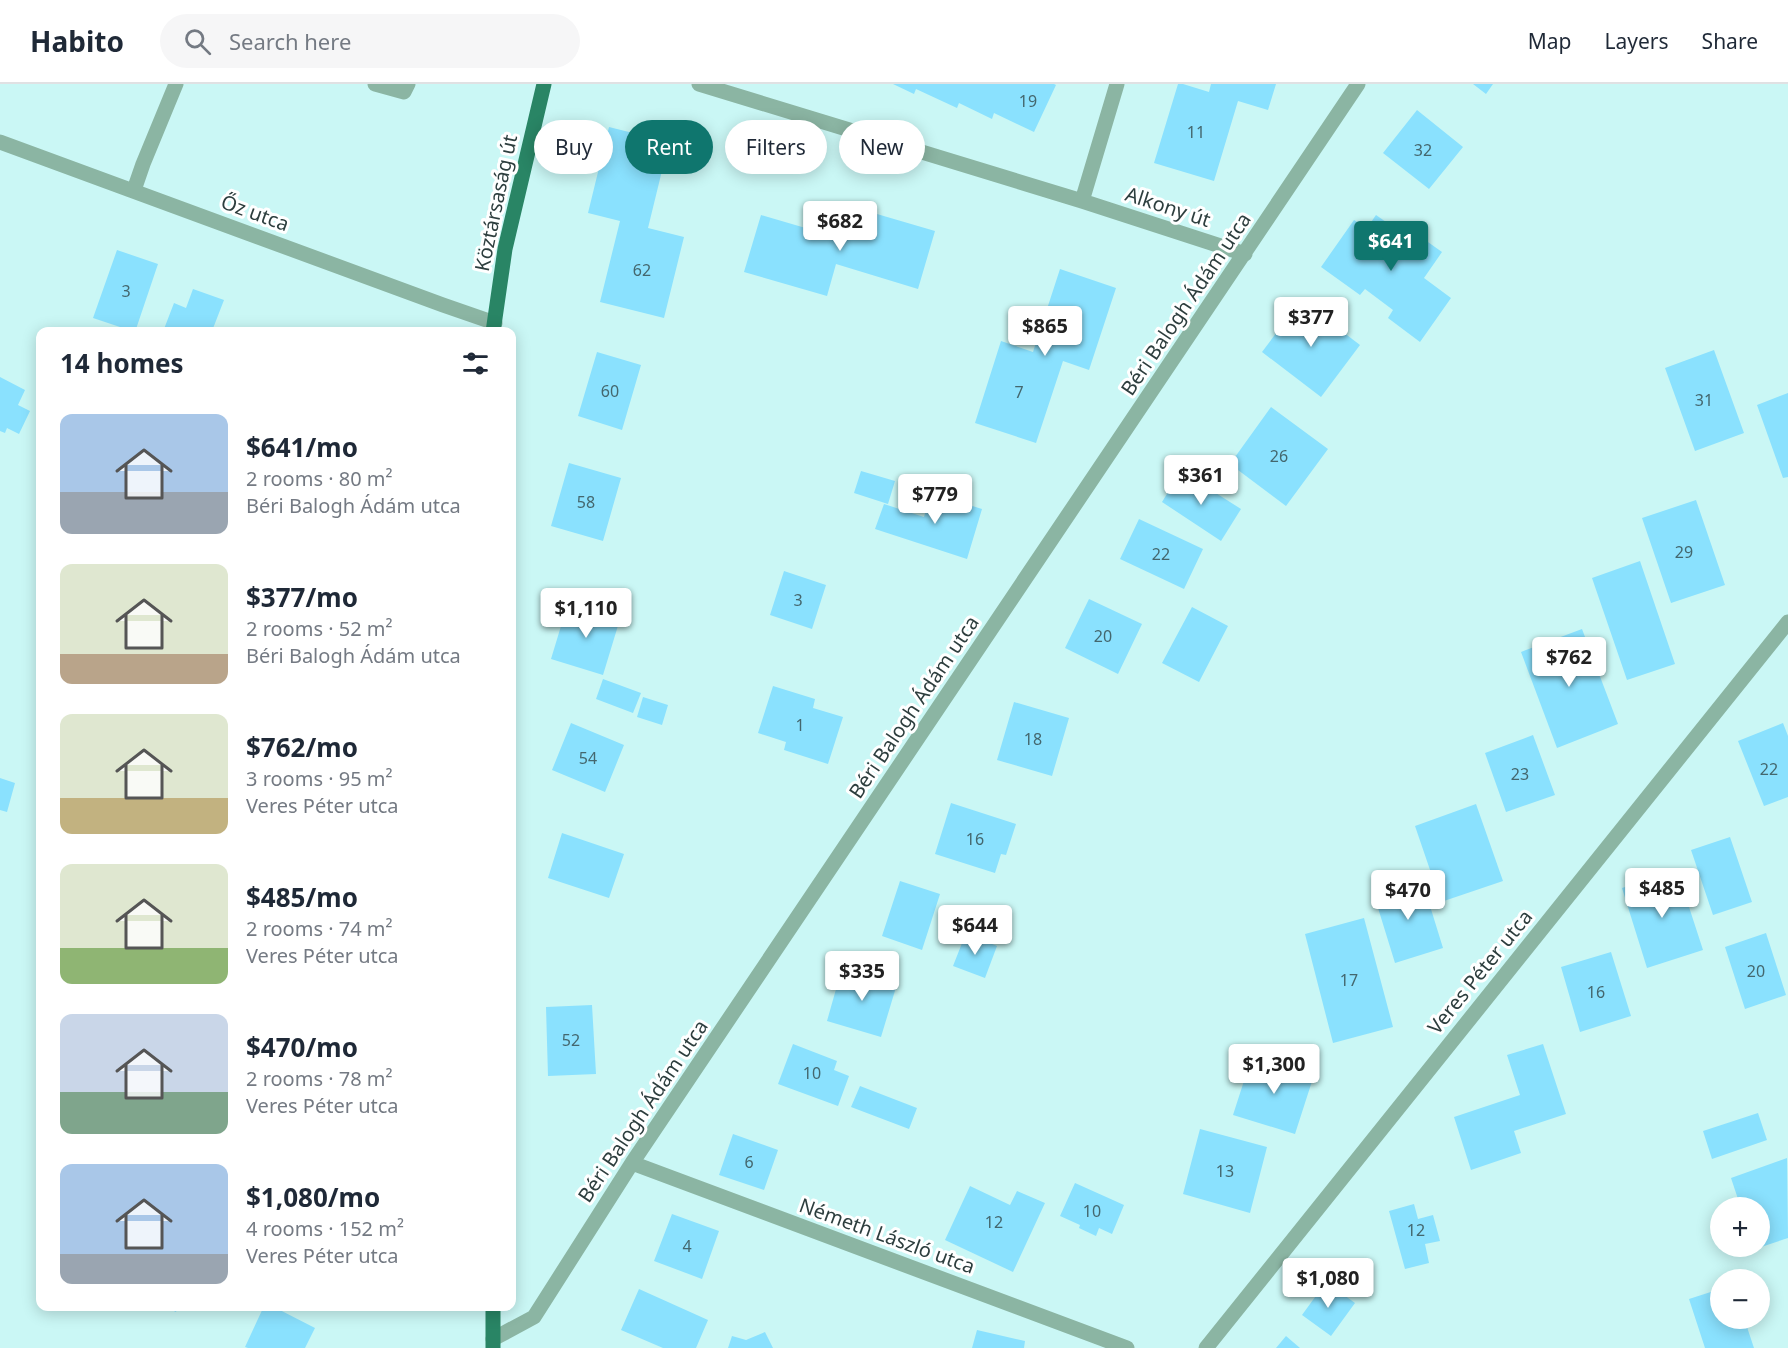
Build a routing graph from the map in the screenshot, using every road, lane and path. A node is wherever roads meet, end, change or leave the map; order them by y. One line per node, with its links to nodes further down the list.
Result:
1 (176, 84): 9 (street)
2 (375, 84): 3 (street)
3 (408, 84)
4 (544, 84): 12 (main road, Köztársaság út)
5 (699, 84): 10 (street, Alkony út)
6 (1117, 84): 10 (street)
7 (1358, 84): 11 (street, Béri Balogh Ádám utca)
8 (0, 142): 9 (street, Őz utca)
9 (134, 190): 12 (street, Őz utca)
10 (1082, 201): 11 (street, Alkony út)
11 (1245, 254): 14 (street, Béri Balogh Ádám utca)
12 (494, 327)
13 (1788, 622): 18 (street, Veres Péter utca)
14 (632, 1163): 16 (street, Béri Balogh Ádám utca); 17 (street, Németh László utca)
15 (493, 1311): 16 (main road)
16 (493, 1344)
17 (1127, 1348)
18 (1206, 1348)

